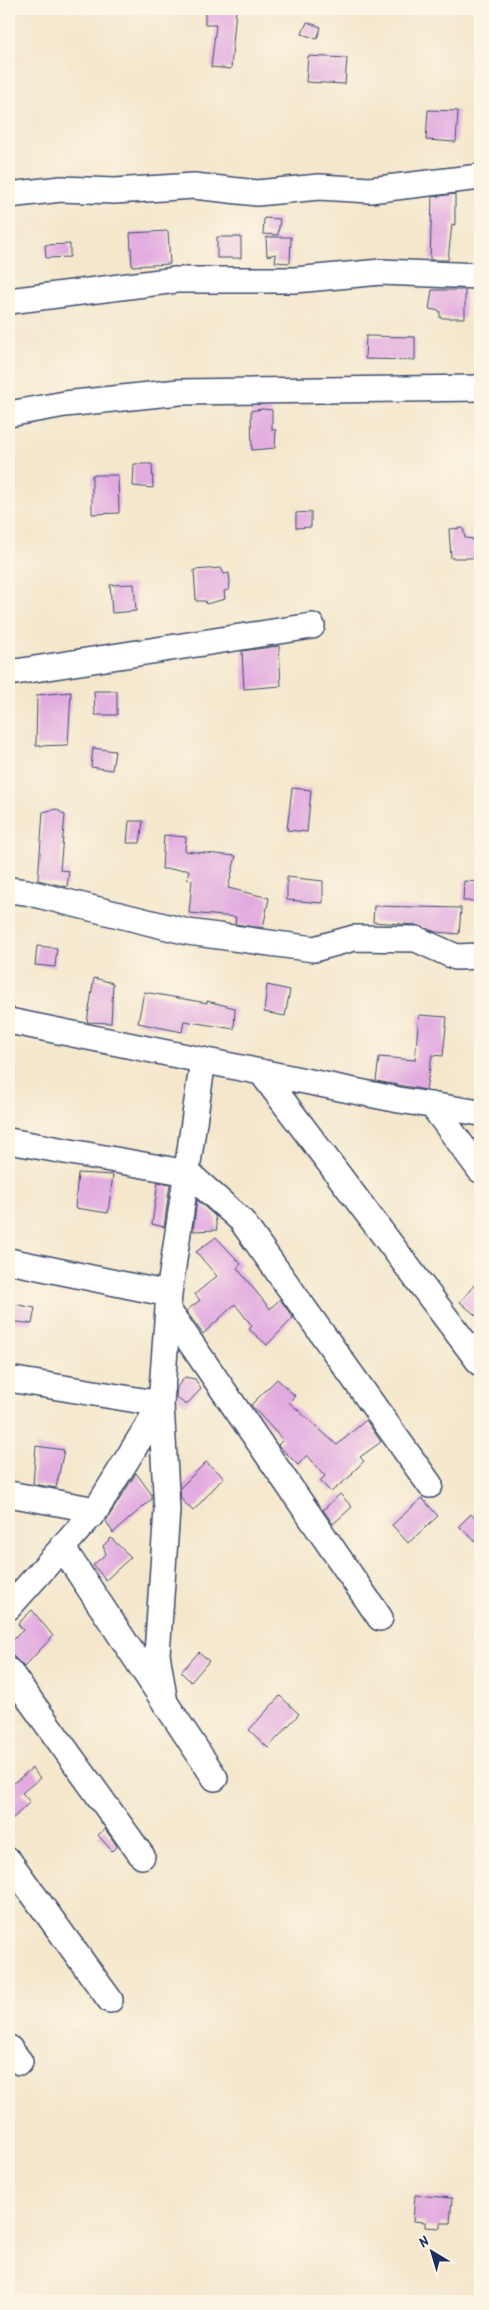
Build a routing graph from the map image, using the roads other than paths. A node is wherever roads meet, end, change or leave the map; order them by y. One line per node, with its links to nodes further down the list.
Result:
1 (480, 177): 2 (street)
2 (9, 195)
3 (480, 276): 4 (street)
4 (9, 301)
5 (480, 388): 6 (street)
6 (9, 414)
7 (312, 626): 8 (street)
8 (9, 673)
9 (9, 890): 10 (street)
10 (480, 956)
11 (9, 1022): 12 (street)
12 (203, 1060): 13 (street); 18 (street)
13 (261, 1072): 14 (street); 21 (street)
14 (432, 1105): 15 (street); 17 (street)
15 (480, 1113)
16 (9, 1141): 18 (street)
17 (480, 1170)
18 (188, 1173): 20 (street); 24 (street)
19 (9, 1262): 20 (street)
20 (169, 1302): 23 (street); 29 (street)
21 (480, 1362)
22 (9, 1379): 23 (street)
23 (161, 1404): 26 (street); 31 (street)
24 (430, 1485)
25 (9, 1494): 26 (street)
26 (96, 1510): 27 (street)
27 (62, 1547): 28 (street); 31 (street)
28 (9, 1607)
29 (380, 1618)
30 (9, 1671): 33 (street)
31 (165, 1702): 32 (street)
32 (215, 1778)
33 (142, 1856)
34 (9, 1861): 35 (street)
35 (110, 2000)

